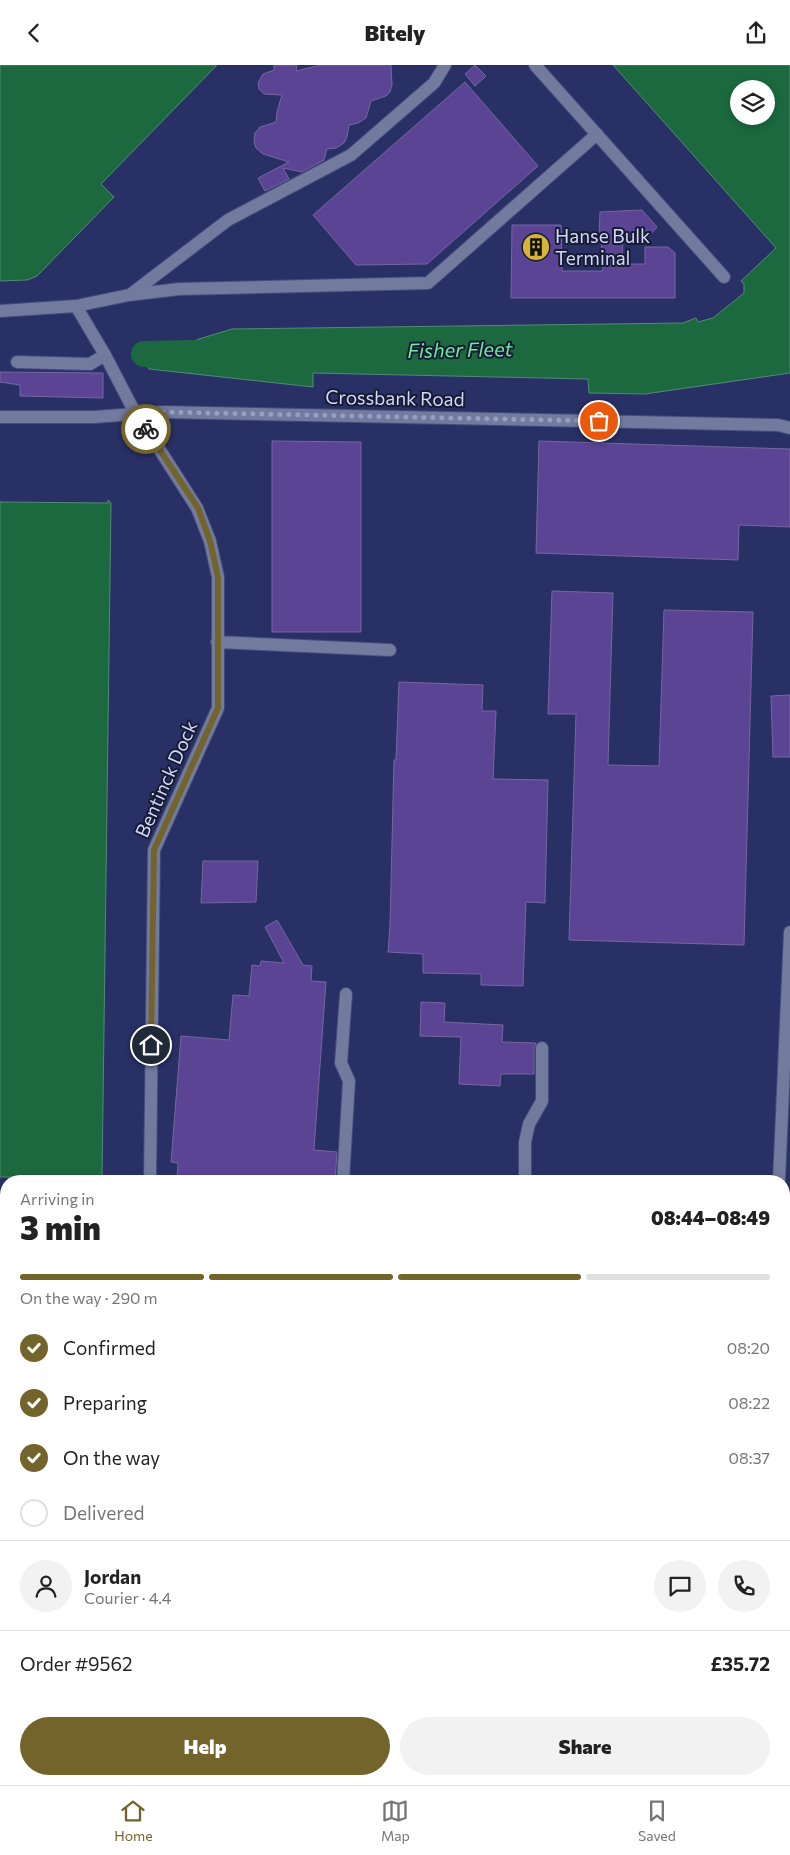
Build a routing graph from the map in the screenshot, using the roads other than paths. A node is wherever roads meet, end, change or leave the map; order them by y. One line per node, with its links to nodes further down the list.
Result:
1 (445, 65): 5 (street)
2 (535, 65): 3 (street)
3 (597, 134): 4 (street); 5 (street)
4 (724, 277)
5 (129, 295): 6 (street)
6 (76, 306): 7 (street); 8 (street, Bentinck Dock)
7 (0, 311)
8 (105, 355): 9 (street); 10 (street, Bentinck Dock)
9 (17, 362)
10 (136, 414): 11 (street, Crossbank Road); 12 (street, Crossbank Road); 13 (street, Bentinck Dock)
11 (0, 417)
12 (790, 428)
13 (217, 642): 14 (street); 18 (street, Bentinck Dock)
14 (390, 650)
15 (790, 932): 21 (street)
16 (346, 994): 19 (street)
17 (542, 1048): 20 (street)
18 (150, 1175)
19 (343, 1175)
20 (524, 1175)
21 (779, 1175)

